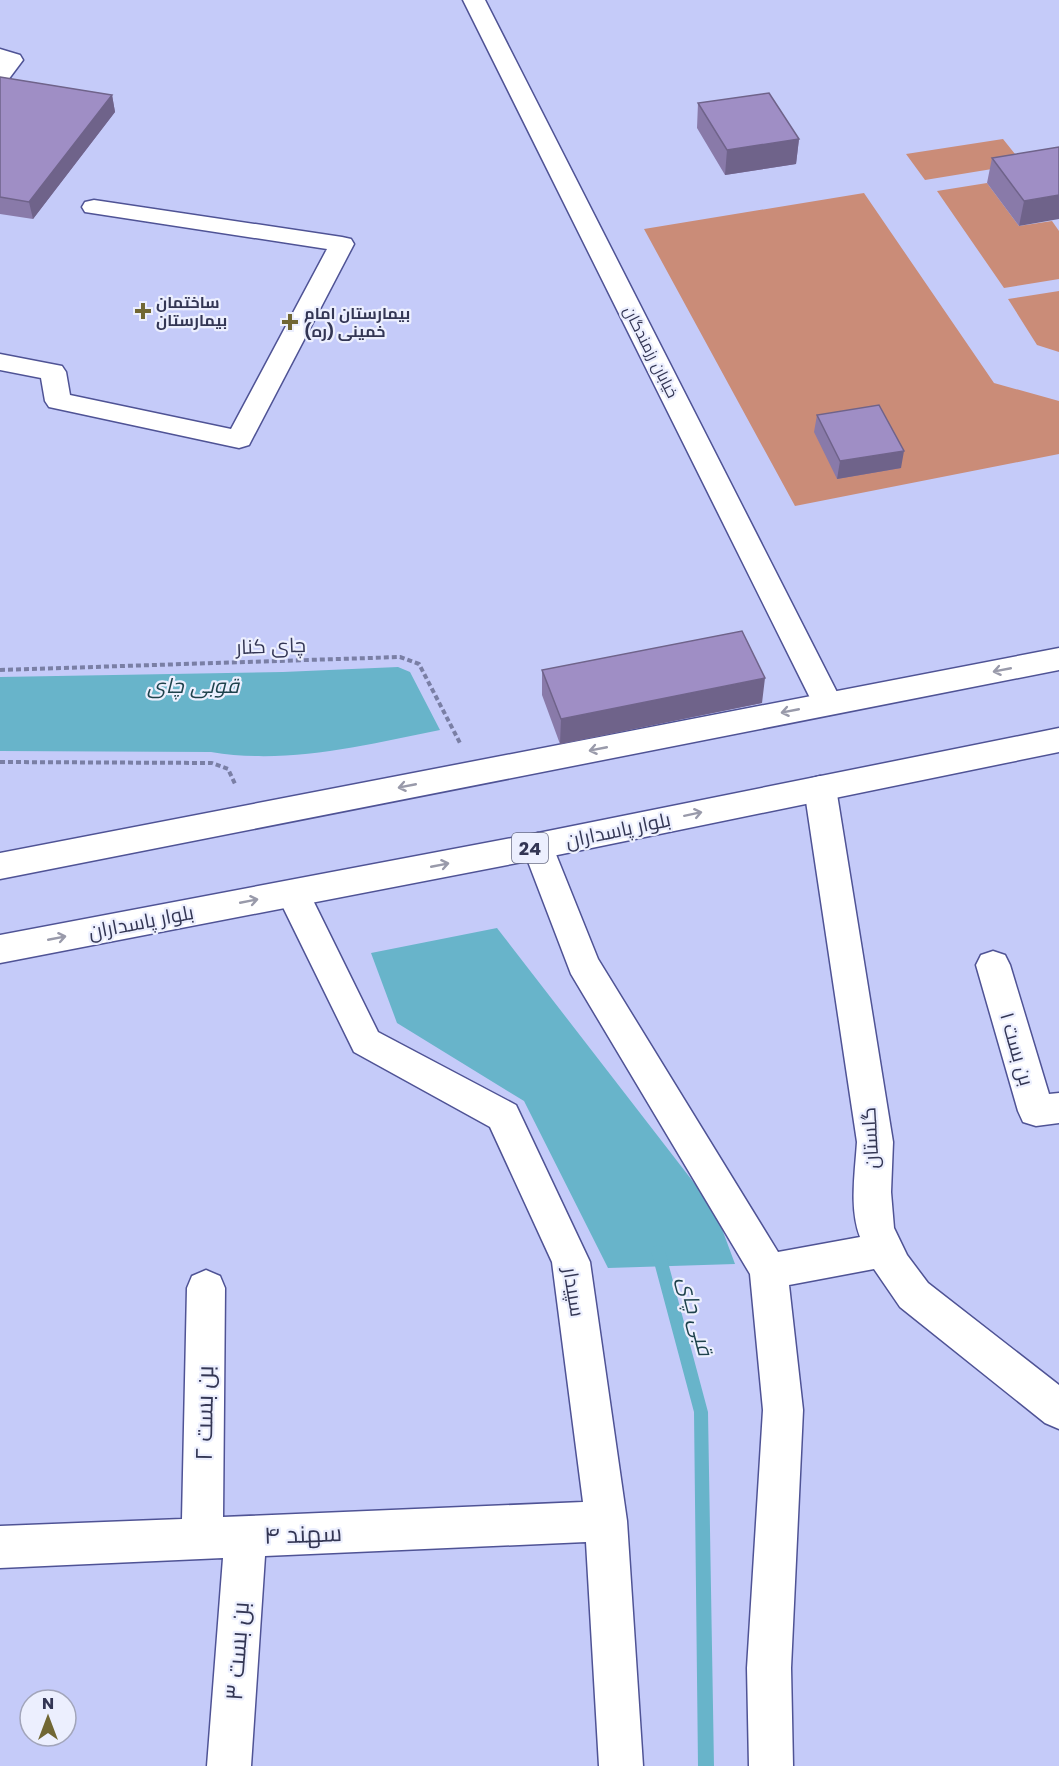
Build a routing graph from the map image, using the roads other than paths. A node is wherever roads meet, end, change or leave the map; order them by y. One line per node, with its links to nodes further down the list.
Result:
1 (474, 0): 7 (main road, خیابان رزمندگان)
2 (0, 56): 3 (main road)
3 (0, 75)
4 (93, 207): 5 (main road)
5 (0, 362)
6 (1059, 659): 7 (main road, one-way to 7)
7 (828, 704): 11 (main road, one-way to 11)
8 (1059, 740): 9 (main road, بلوار پاسداران / 24)
9 (820, 788): 10 (main road, بلوار پاسداران / 24, one-way to 9); 16 (main road, گلستان)
10 (538, 846): 12 (main road, بلوار پاسداران / 24, one-way to 10); 17 (main road)
11 (0, 866)
12 (293, 893): 13 (main road, بلوار پاسداران / 24, one-way to 12); 20 (main road, سپیدار)
13 (0, 949)
14 (993, 965): 15 (main road, بن بست ۱)
15 (1059, 1108)
16 (883, 1250): 17 (main road); 19 (main road, گلستان)
17 (768, 1270): 26 (main road)
18 (206, 1288): 22 (main road, بن بست ۲)
19 (1059, 1410)
20 (606, 1521): 21 (main road, سهند ۴); 25 (main road, سپیدار)
21 (245, 1536): 22 (main road, سهند ۴); 24 (main road, بن بست ۳)
22 (202, 1538): 23 (main road, سهند ۴)
23 (0, 1547)
24 (229, 1766)
25 (621, 1766)
26 (771, 1766)

